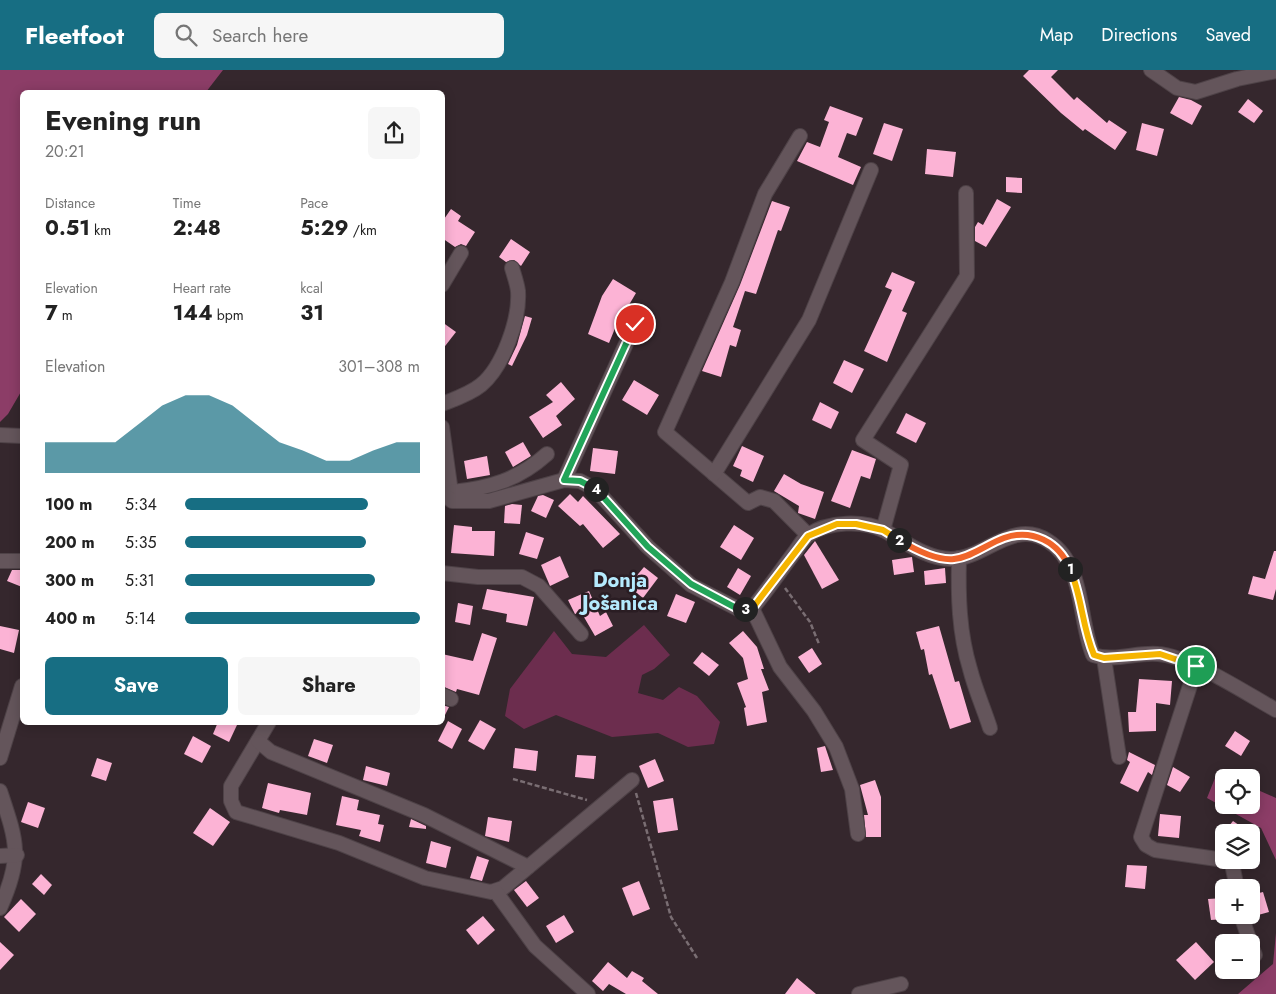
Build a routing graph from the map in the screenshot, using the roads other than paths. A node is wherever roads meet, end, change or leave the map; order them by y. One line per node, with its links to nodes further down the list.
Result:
1 (1151, 70): 2 (street)
2 (1276, 71)
3 (800, 136): 15 (street)
4 (871, 170): 15 (street)
5 (966, 193): 18 (street)
6 (462, 253): 8 (street)
7 (512, 268): 10 (street)
8 (445, 280)
9 (635, 324): 16 (street)
10 (445, 403)
11 (0, 435): 12 (street)
12 (20, 436)
13 (547, 454): 17 (street)
14 (445, 456): 17 (street)
15 (714, 474): 19 (street)
16 (564, 480): 17 (street); 24 (street)
17 (449, 495)
18 (883, 530): 19 (street); 20 (street)
19 (808, 536): 24 (street)
20 (959, 558): 26 (street); 31 (street)
21 (0, 561): 22 (street)
22 (20, 561)
23 (445, 573): 25 (street)
24 (756, 602): 37 (street)
25 (581, 634)
26 (1104, 658): 27 (street); 33 (street)
27 (1196, 666): 29 (street); 40 (street)
28 (20, 693): 34 (street)
29 (1276, 710)
30 (267, 725): 32 (street)
31 (990, 728)
32 (258, 741): 41 (street); 42 (street)
33 (1119, 757)
34 (0, 758)
35 (632, 780): 41 (street)
36 (0, 790): 38 (street)
37 (858, 834)
38 (17, 855): 39 (street); 43 (street)
39 (0, 856)
40 (1215, 859)
41 (528, 867): 42 (street)
42 (496, 892): 45 (street)
43 (0, 908)
44 (901, 984): 46 (street)
45 (588, 994)
46 (859, 994)

